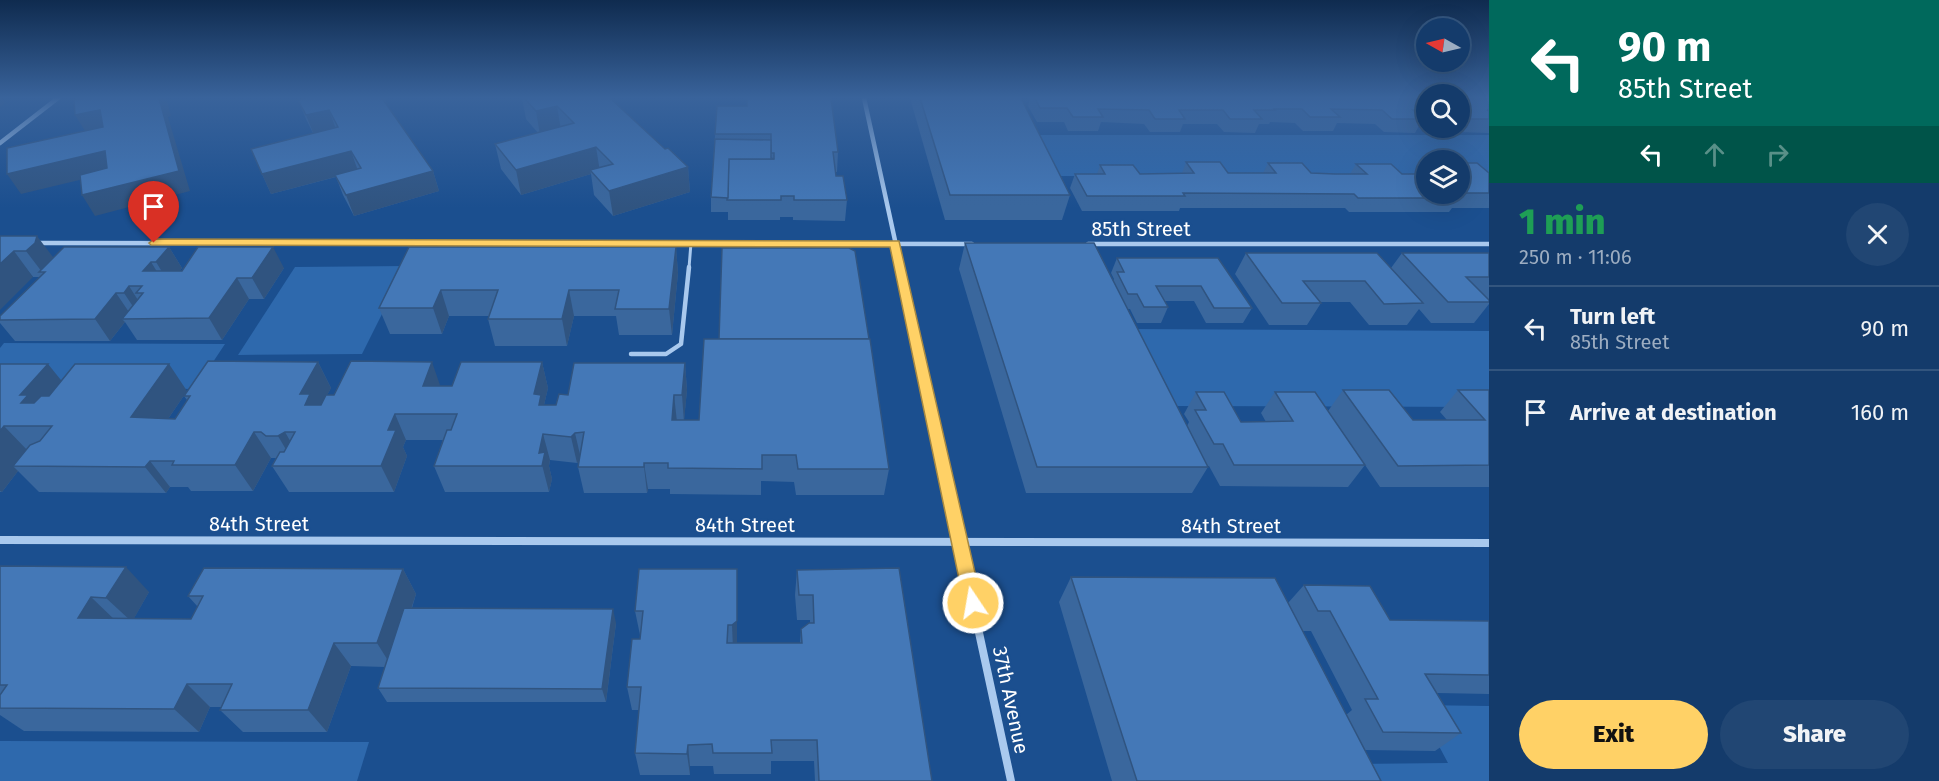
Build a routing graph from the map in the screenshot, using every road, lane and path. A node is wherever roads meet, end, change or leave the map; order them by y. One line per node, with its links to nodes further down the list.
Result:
1 (872, 134): 4 (street, 37th Avenue)
2 (24, 243): 3 (street)
3 (691, 243): 4 (street); 8 (lane)
4 (895, 243): 5 (street); 10 (street, 37th Avenue)
5 (982, 244)
6 (1077, 244): 7 (street, 85th Street)
7 (1489, 244)
8 (631, 354)
9 (0, 540): 10 (street, 84th Street)
10 (959, 542): 11 (street, 84th Street); 12 (street, 37th Avenue)
11 (1489, 543)
12 (1011, 781)

